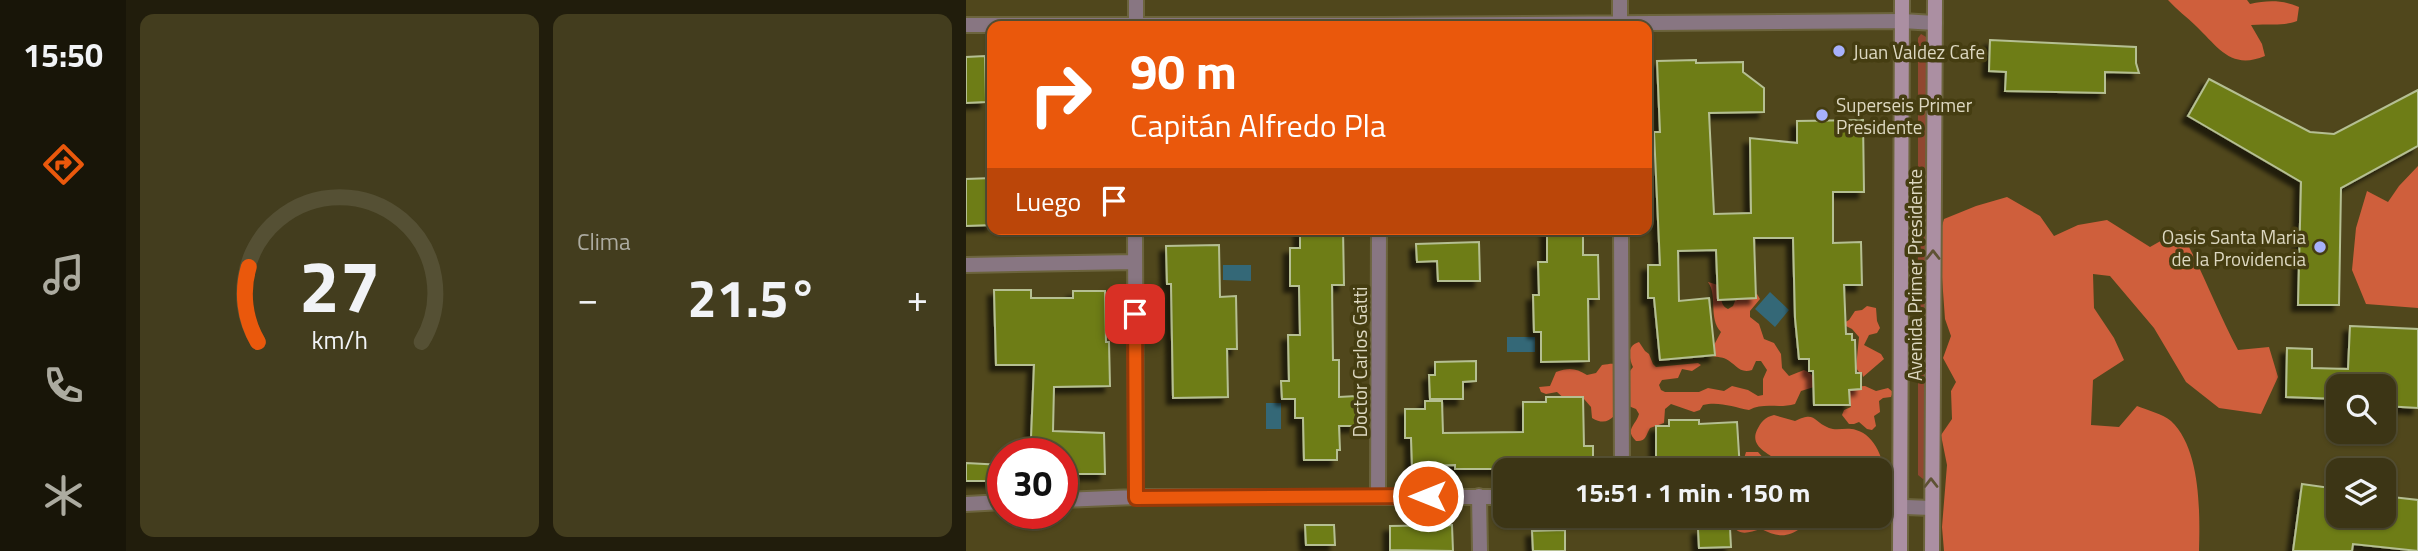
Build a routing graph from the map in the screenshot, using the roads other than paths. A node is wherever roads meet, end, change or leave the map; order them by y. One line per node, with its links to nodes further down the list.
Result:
1 (1136, 0): 5 (street)
2 (1620, 0): 6 (street)
3 (1902, 0): 7 (main road, Avenida Primer Presidente)
4 (1936, 0): 8 (main road, Avenida Primer Presidente)
5 (1136, 21)
6 (1620, 21)
7 (1902, 21): 8 (street); 9 (street); 26 (main road, Avenida Primer Presidente)
8 (1935, 23): 27 (main road, Avenida Primer Presidente, one-way to 8)
9 (1652, 24)
10 (966, 25): 11 (street)
11 (987, 25)
12 (1135, 235): 15 (street)
13 (1380, 235): 18 (street, Doctor Carlos Gatti)
14 (1621, 235): 17 (street)
15 (1135, 262): 16 (street); 21 (street)
16 (966, 265)
17 (1622, 458)
18 (1378, 496): 19 (street); 21 (street)
19 (1479, 496): 20 (street); 28 (street)
20 (1493, 497)
21 (1136, 498): 22 (street)
22 (1078, 500)
23 (987, 503): 24 (street)
24 (966, 504)
25 (1892, 506): 26 (street)
26 (1900, 506): 27 (street); 29 (main road, Avenida Primer Presidente)
27 (1931, 508): 30 (main road, Avenida Primer Presidente)
28 (1480, 551)
29 (1900, 551)
30 (1932, 551)

